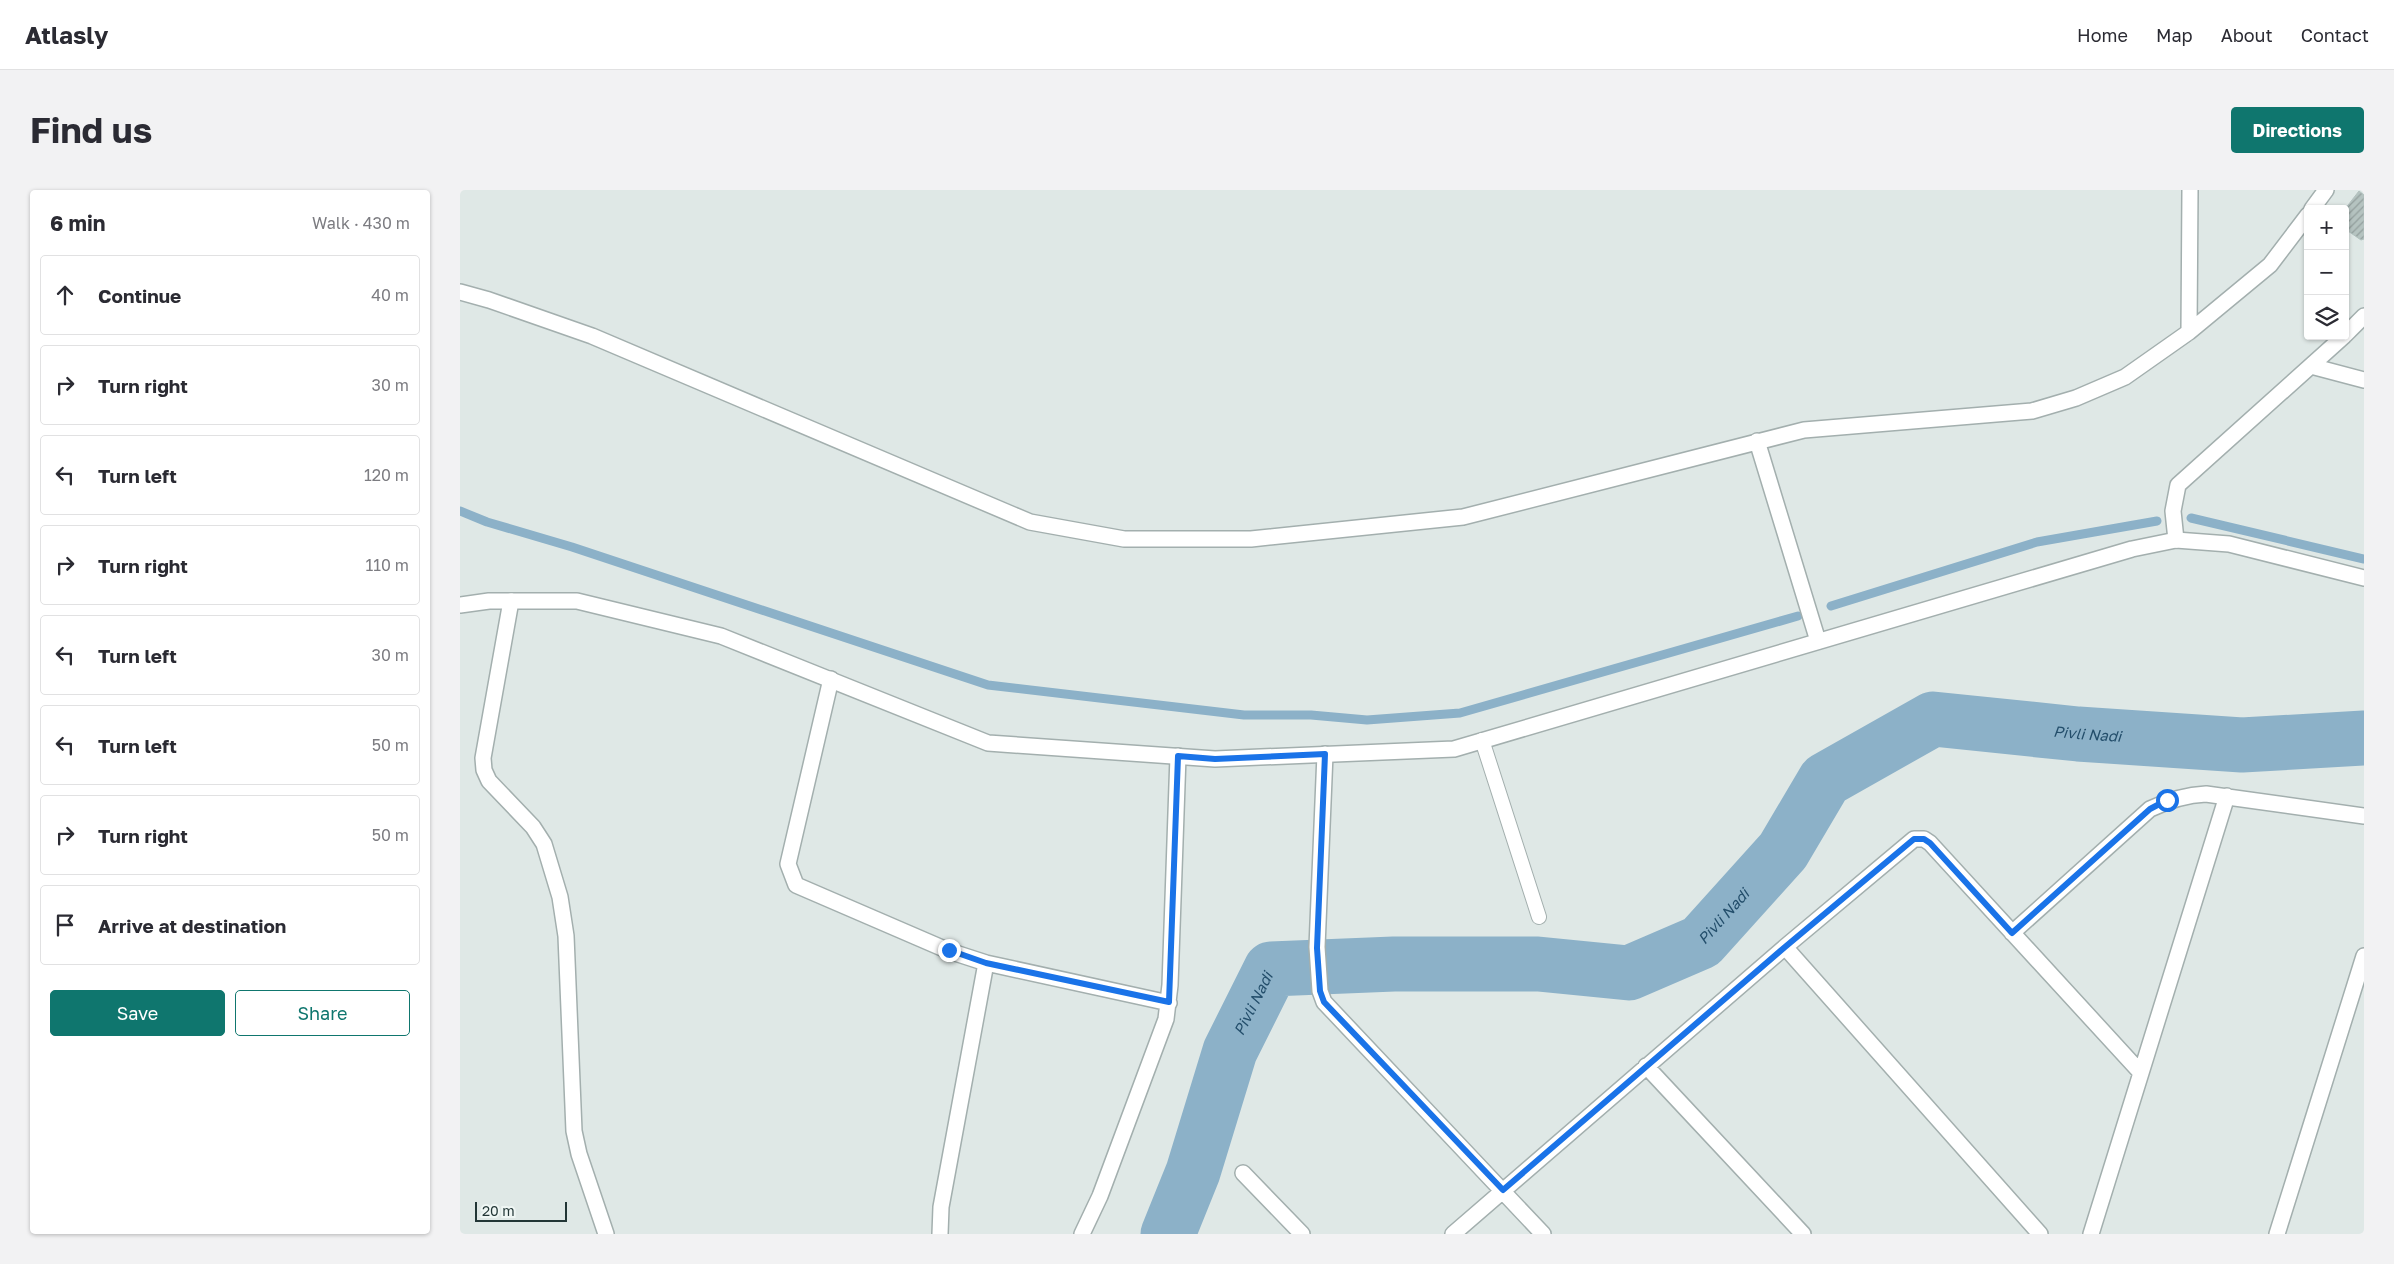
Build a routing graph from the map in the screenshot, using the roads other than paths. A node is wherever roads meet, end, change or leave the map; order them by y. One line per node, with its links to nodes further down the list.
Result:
1 (2190, 190): 7 (street)
2 (2326, 190): 3 (street)
3 (2315, 205)
4 (2304, 220): 7 (street)
5 (460, 292): 12 (street)
6 (2364, 316): 8 (street)
7 (2189, 332): 12 (street)
8 (2349, 332)
9 (2340, 340): 10 (street)
10 (2311, 366): 11 (street); 13 (street)
11 (2364, 380)
12 (1757, 442): 17 (street)
13 (2176, 540): 14 (street); 17 (street)
14 (2364, 578)
15 (510, 601): 16 (street); 18 (street); 34 (street)
16 (460, 606)
17 (1818, 641): 19 (street)
18 (831, 679): 21 (street); 28 (street)
19 (1482, 740): 20 (street); 24 (lane)
20 (1325, 754): 21 (street); 33 (street)
21 (1178, 756): 29 (street)
22 (2227, 796): 23 (street); 25 (street); 31 (street)
23 (2364, 816)
24 (1539, 917)
25 (2012, 933): 26 (street); 31 (street)
26 (1785, 947): 30 (street); 41 (street)
27 (2364, 956): 43 (street)
28 (986, 963): 29 (street); 35 (street)
29 (1169, 1002): 36 (street)
30 (1646, 1066): 33 (street); 40 (street)
31 (2141, 1073): 42 (street)
32 (1242, 1173): 37 (street)
33 (1503, 1190): 38 (street); 39 (street)
34 (606, 1234)
35 (940, 1234)
36 (1082, 1234)
37 (1302, 1234)
38 (1453, 1234)
39 (1544, 1234)
40 (1803, 1234)
41 (2040, 1234)
42 (2090, 1234)
43 (2277, 1234)

